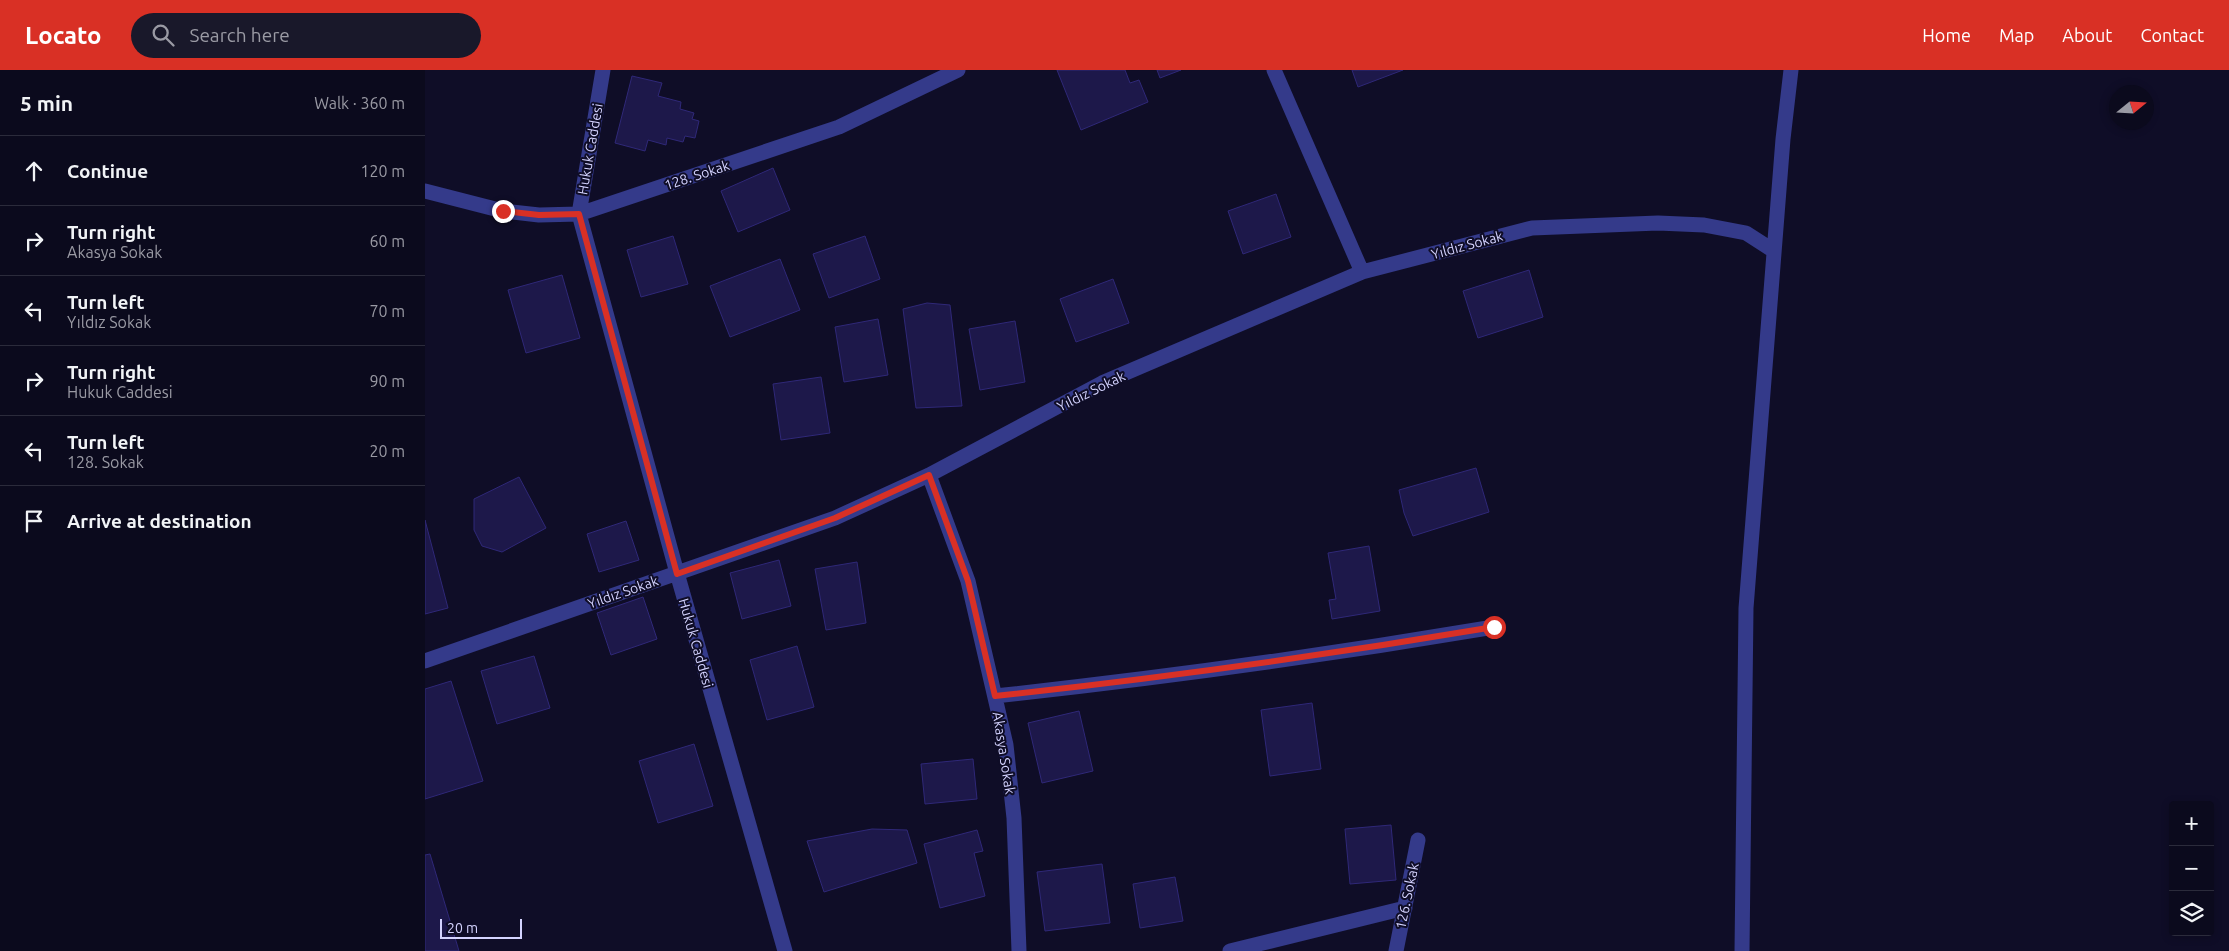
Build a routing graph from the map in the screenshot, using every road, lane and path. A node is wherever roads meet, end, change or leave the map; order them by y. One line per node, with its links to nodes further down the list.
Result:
1 (603, 70): 6 (street, Hukuk Caddesi)
2 (958, 70): 6 (street, 128. Sokak)
3 (1274, 70): 8 (street)
4 (1791, 70): 7 (street)
5 (425, 191): 6 (street, 128. Sokak)
6 (579, 214): 10 (street, Hukuk Caddesi)
7 (1774, 251): 8 (street, Yıldız Sokak); 20 (street)
8 (1363, 272): 9 (street, Yıldız Sokak)
9 (929, 475): 10 (street, Yıldız Sokak); 13 (street, Akasya Sokak)
10 (677, 574): 12 (street, Yıldız Sokak); 16 (street, Hukuk Caddesi)
11 (1494, 627): 13 (street)
12 (425, 661)
13 (995, 696): 17 (street, Akasya Sokak)
14 (1418, 840): 15 (street, 126. Sokak)
15 (1405, 908): 18 (street); 19 (street, 126. Sokak)
16 (785, 951)
17 (1019, 951)
18 (1230, 951)
19 (1396, 951)
20 (1742, 951)

